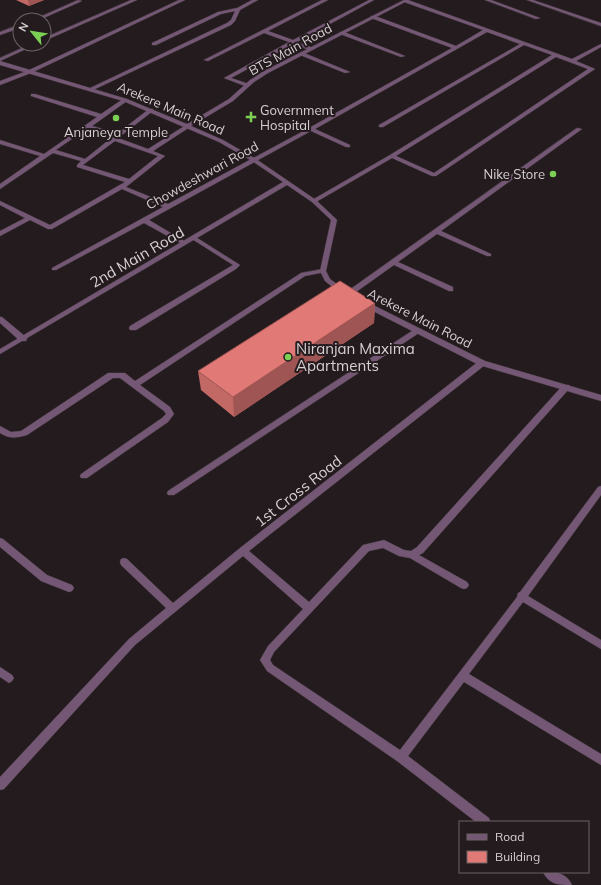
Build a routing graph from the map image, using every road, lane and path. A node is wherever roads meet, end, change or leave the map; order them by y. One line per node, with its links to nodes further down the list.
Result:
1 (135, 0): 20 (street)
2 (183, 0): 35 (street)
3 (256, 0): 10 (street)
4 (326, 0): 17 (street)
5 (372, 0): 21 (street)
6 (406, 0): 12 (street, BTS Main Road); 16 (street)
7 (487, 0): 13 (street)
8 (529, 0): 14 (street)
9 (80, 1): 11 (street)
10 (238, 9): 23 (street); 39 (street)
11 (52, 13)
12 (373, 17): 18 (street, BTS Main Road); 25 (street)
13 (538, 18)
14 (601, 25)
15 (12, 29): 19 (street)
16 (487, 30): 22 (street); 25 (street, Chowdeshwari Road)
17 (264, 31): 21 (street); 32 (street)
18 (342, 33): 26 (street, BTS Main Road); 30 (street)
19 (0, 34)
20 (52, 36)
21 (294, 42): 26 (street); 38 (street)
22 (524, 43): 29 (street); 46 (street)
23 (154, 44)
24 (601, 45): 33 (street)
25 (455, 47): 47 (street, Chowdeshwari Road)
26 (311, 49): 28 (street, BTS Main Road)
27 (18, 52): 31 (street)
28 (302, 54): 36 (street); 38 (street, BTS Main Road)
29 (556, 55): 33 (street); 56 (street)
30 (403, 56)
31 (0, 60)
32 (206, 60)
33 (573, 61): 56 (street)
34 (0, 63): 35 (street, Arekere Main Road)
35 (29, 72): 37 (street); 39 (street, Arekere Main Road)
36 (347, 72)
37 (0, 83)
38 (247, 85): 45 (street, BTS Main Road)
39 (91, 90): 41 (street, Arekere Main Road)
40 (33, 95): 43 (street)
41 (125, 100): 42 (street, Arekere Main Road); 43 (street)
42 (151, 110): 45 (street, Arekere Main Road); 49 (street)
43 (101, 116): 44 (street)
44 (87, 126): 49 (street); 53 (street)
45 (188, 126): 54 (street, BTS Main Road); 57 (street, Arekere Main Road)
46 (381, 126)
47 (311, 129): 52 (street); 57 (street, Chowdeshwari Road)
48 (579, 129): 68 (street)
49 (120, 135): 50 (street)
50 (114, 139): 54 (street); 58 (street)
51 (0, 142): 55 (street)
52 (348, 146)
53 (52, 151): 55 (street); 58 (street)
54 (149, 151): 59 (street)
55 (45, 156): 61 (street)
56 (392, 156): 63 (street)
57 (254, 160): 60 (street, Arekere Main Road); 65 (street, Chowdeshwari Road)
58 (86, 161): 59 (street)
59 (130, 181): 62 (street)
60 (286, 183): 63 (street, Arekere Main Road); 70 (street, 2nd Main Road)
61 (0, 187)
62 (122, 187): 65 (street); 66 (street)
63 (314, 201): 75 (street, Arekere Main Road)
64 (0, 203): 66 (street)
65 (169, 207): 67 (street, Chowdeshwari Road)
66 (30, 218): 69 (street)
67 (144, 220): 71 (street); 74 (street, Chowdeshwari Road)
68 (436, 231): 72 (street); 73 (street)
69 (0, 234)
70 (194, 238): 71 (street, 2nd Main Road); 81 (street)
71 (184, 243): 83 (street, 2nd Main Road)
72 (489, 255)
73 (393, 262): 76 (street); 77 (street)
74 (54, 269)
75 (323, 271): 77 (street, Arekere Main Road); 86 (street)
76 (451, 289)
77 (347, 295): 78 (street, Arekere Main Road)
78 (353, 298)
79 (360, 301): 82 (street, Arekere Main Road)
80 (0, 319): 83 (street)
81 (134, 328)
82 (418, 331): 85 (street, Arekere Main Road); 92 (street)
83 (23, 339): 84 (street, 2nd Main Road)
84 (0, 352)
85 (482, 363): 87 (street, Arekere Main Road); 94 (street, 1st Cross Road)
86 (135, 385): 89 (street); 90 (street)
87 (566, 387): 88 (street, Arekere Main Road); 95 (street)
88 (601, 398)
89 (0, 429)
90 (84, 476)
91 (601, 489): 99 (street)
92 (171, 493)
93 (0, 542): 98 (street)
94 (243, 551): 100 (street); 101 (street, 1st Cross Road)
95 (412, 555): 97 (street); 100 (street)
96 (124, 562): 101 (street)
97 (464, 585)
98 (69, 588)
99 (521, 596): 102 (street); 104 (street)
100 (309, 608): 106 (street)
101 (173, 609): 108 (street, 1st Cross Road)
102 (601, 645)
103 (0, 671): 105 (street)
104 (462, 675): 106 (street); 107 (street)
105 (9, 678)
106 (401, 757): 109 (street)
107 (601, 760)
108 (0, 785)
109 (484, 821)
110 (550, 873): 111 (street)
111 (566, 885)

